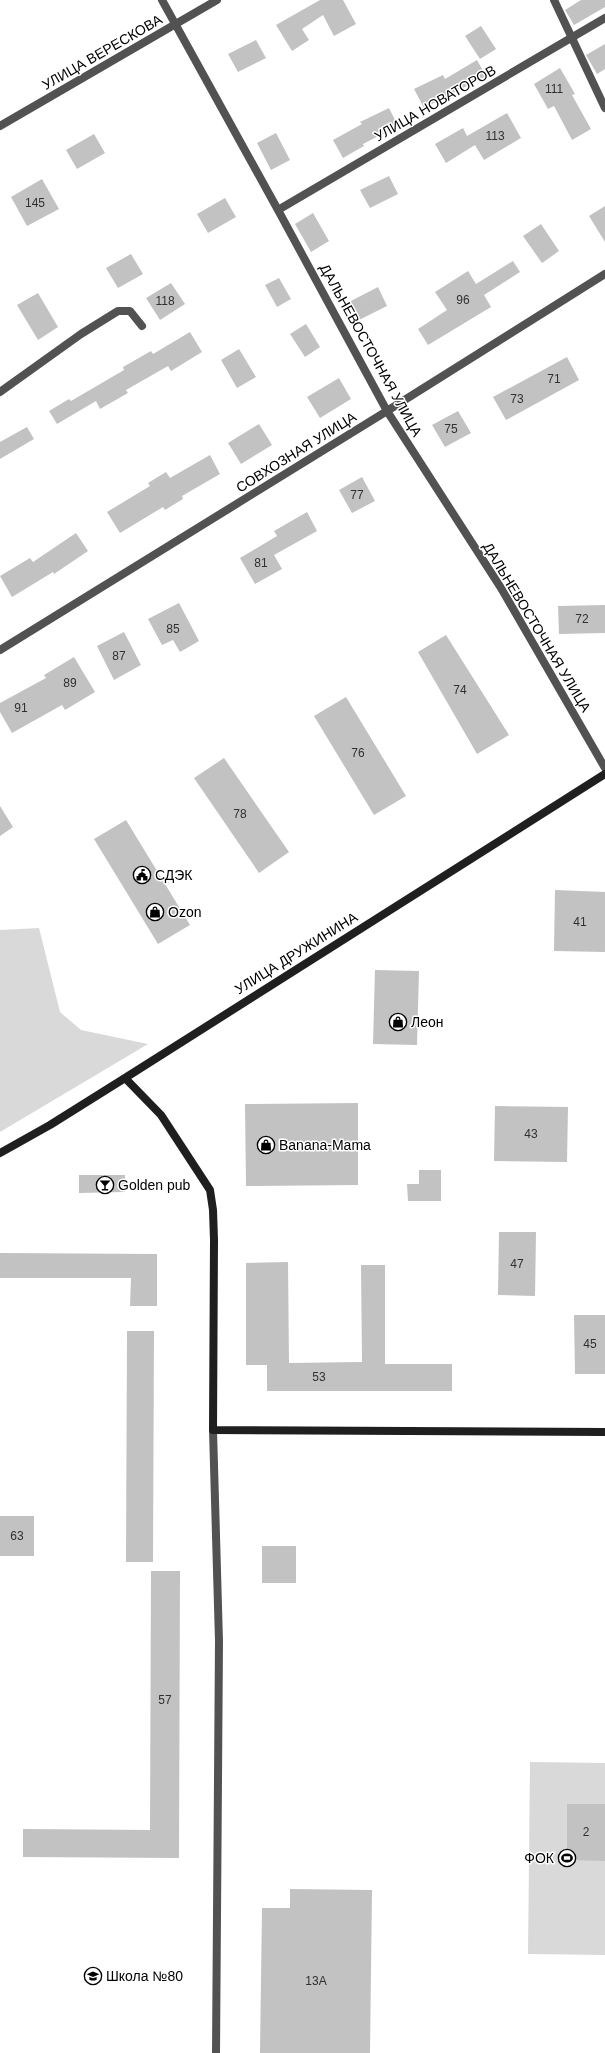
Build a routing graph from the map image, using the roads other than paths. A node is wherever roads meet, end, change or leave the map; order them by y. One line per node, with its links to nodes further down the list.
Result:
1 (162, 0): 5 (street, ДАЛЬНЕВОСТОЧНАЯ УЛИЦА)
2 (217, 0): 5 (street, УЛИЦА ВЕРЕСКОВА)
3 (554, 0): 6 (street)
4 (605, 18): 6 (street, УЛИЦА НОВАТОРОВ)
5 (175, 25): 8 (street, УЛИЦА ВЕРЕСКОВА); 9 (street, ДАЛЬНЕВОСТОЧНАЯ УЛИЦА)
6 (572, 38): 7 (street); 9 (street, УЛИЦА НОВАТОРОВ)
7 (605, 108)
8 (0, 126)
9 (278, 210): 13 (street, ДАЛЬНЕВОСТОЧНАЯ УЛИЦА)
10 (605, 274): 13 (street, СОВХОЗНАЯ УЛИЦА)
11 (142, 326): 12 (street)
12 (0, 392)
13 (387, 411): 14 (street, СОВХОЗНАЯ УЛИЦА); 15 (street, ДАЛЬНЕВОСТОЧНАЯ УЛИЦА)
14 (0, 650)
15 (605, 768)
16 (605, 774): 17 (street, УЛИЦА ДРУЖИНИНА)
17 (125, 1078): 18 (street, УЛИЦА ДРУЖИНИНА); 19 (street)
18 (0, 1153)
19 (213, 1430): 20 (street); 21 (street)
20 (605, 1432)
21 (216, 2053)

